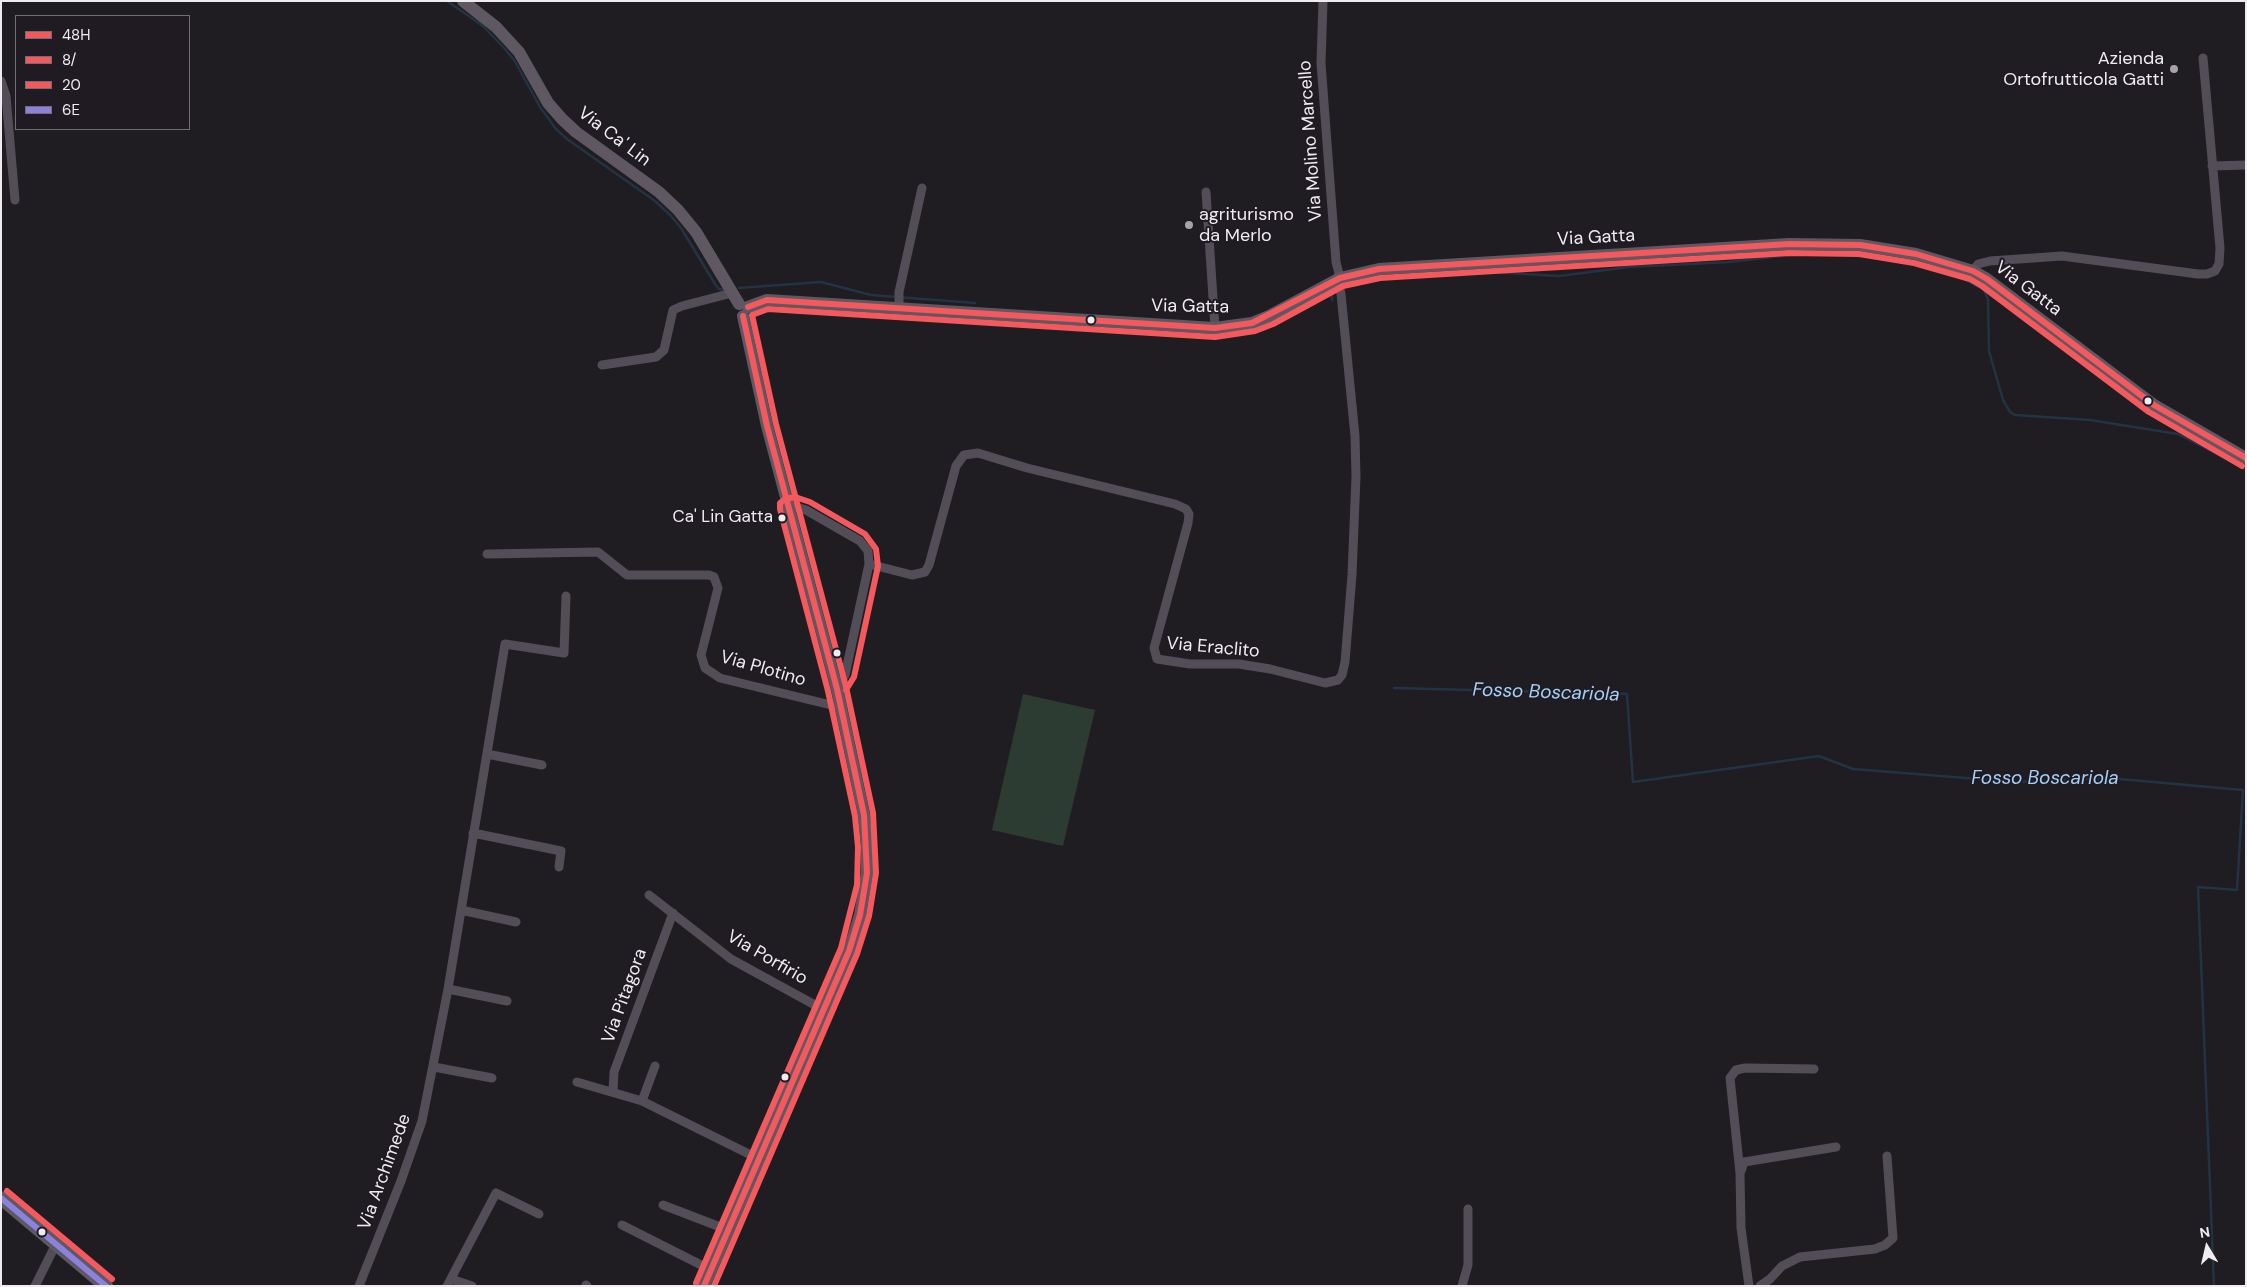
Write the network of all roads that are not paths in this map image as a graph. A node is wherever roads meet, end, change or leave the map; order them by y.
1 (463, 1) edge
2 (1323, 1) edge
3 (2203, 58) dead end
4 (1, 81) edge
5 (2246, 165) edge
6 (2212, 166) junction
7 (922, 188) dead end
8 (1206, 192) dead end
9 (15, 200) dead end
10 (1973, 271) junction
11 (1339, 278) junction
12 (899, 302) junction
13 (740, 305) junction
14 (1215, 328) junction
15 (602, 365) dead end
16 (2246, 458) edge
17 (788, 507) junction
18 (487, 554) dead end
19 (868, 564) junction
20 (566, 596) dead end
21 (837, 689) junction
22 (840, 702) junction
23 (487, 754) junction
24 (542, 766) dead end
25 (473, 833) junction
26 (559, 867) dead end
27 (649, 895) dead end
28 (461, 910) junction
29 (673, 913) junction
30 (516, 922) dead end
31 (448, 989) junction
32 (507, 1000) dead end
33 (824, 1010) junction
34 (655, 1066) dead end
35 (434, 1067) junction
36 (1814, 1069) dead end
37 (492, 1078) dead end
38 (577, 1082) dead end
39 (613, 1092) junction
40 (642, 1101) junction
41 (1836, 1148) dead end
42 (1887, 1156) dead end
43 (759, 1159) junction
44 (1740, 1173) junction
45 (1, 1198) edge
46 (664, 1205) dead end
47 (1468, 1209) dead end
48 (539, 1214) dead end
49 (622, 1225) dead end
50 (728, 1230) junction
51 (56, 1244) junction
52 (711, 1270) junction
53 (449, 1282) edge
54 (35, 1286) edge
55 (106, 1286) edge
56 (360, 1286) edge
57 (465, 1286) edge
58 (472, 1286) edge
59 (704, 1286) edge
60 (1462, 1286) edge
61 (1749, 1286) edge
62 (1760, 1286) edge

1 - 13 street, Via Ca' Lin
2 - 11 street, Via Molino Marcello
3 - 6 street
4 - 9 street
5 - 6 street
6 - 10 street
7 - 12 street
8 - 14 street
10 - 11 street, Via Gatta
10 - 16 street, Via Gatta
11 - 14 street, Via Gatta
11 - 19 street, Via Eraclito
12 - 13 street, Via Gatta
12 - 14 street, Via Gatta
13 - 15 street
13 - 17 street, Via Ca' Lin
17 - 19 street
17 - 21 street, Via Ca' Lin
18 - 22 street, Via Plotino
19 - 21 street
20 - 23 street, Via Archimede
21 - 22 street, Via Ca' Lin
22 - 33 street, Via Ca' Lin
23 - 24 street
23 - 25 street, Via Archimede
25 - 26 street
25 - 28 street, Via Archimede
27 - 29 street, Via Porfirio
28 - 30 street
28 - 31 street, Via Archimede
29 - 33 street, Via Porfirio
29 - 39 street, Via Pitagora
31 - 32 street
31 - 35 street, Via Archimede
33 - 43 street, Via Ca' Lin
34 - 40 street
35 - 37 street
35 - 56 street, Via Archimede
36 - 44 street
38 - 39 street
39 - 40 street
40 - 43 street
41 - 44 street
42 - 62 street
43 - 50 street, Via Ca' Lin
44 - 61 street
45 - 51 main road
46 - 50 street
47 - 60 street
48 - 53 street
49 - 52 street
50 - 52 street, Via Ca' Lin
51 - 54 street
51 - 55 main road
52 - 59 street, Via Ca' Lin
53 - 57 street
53 - 58 street

